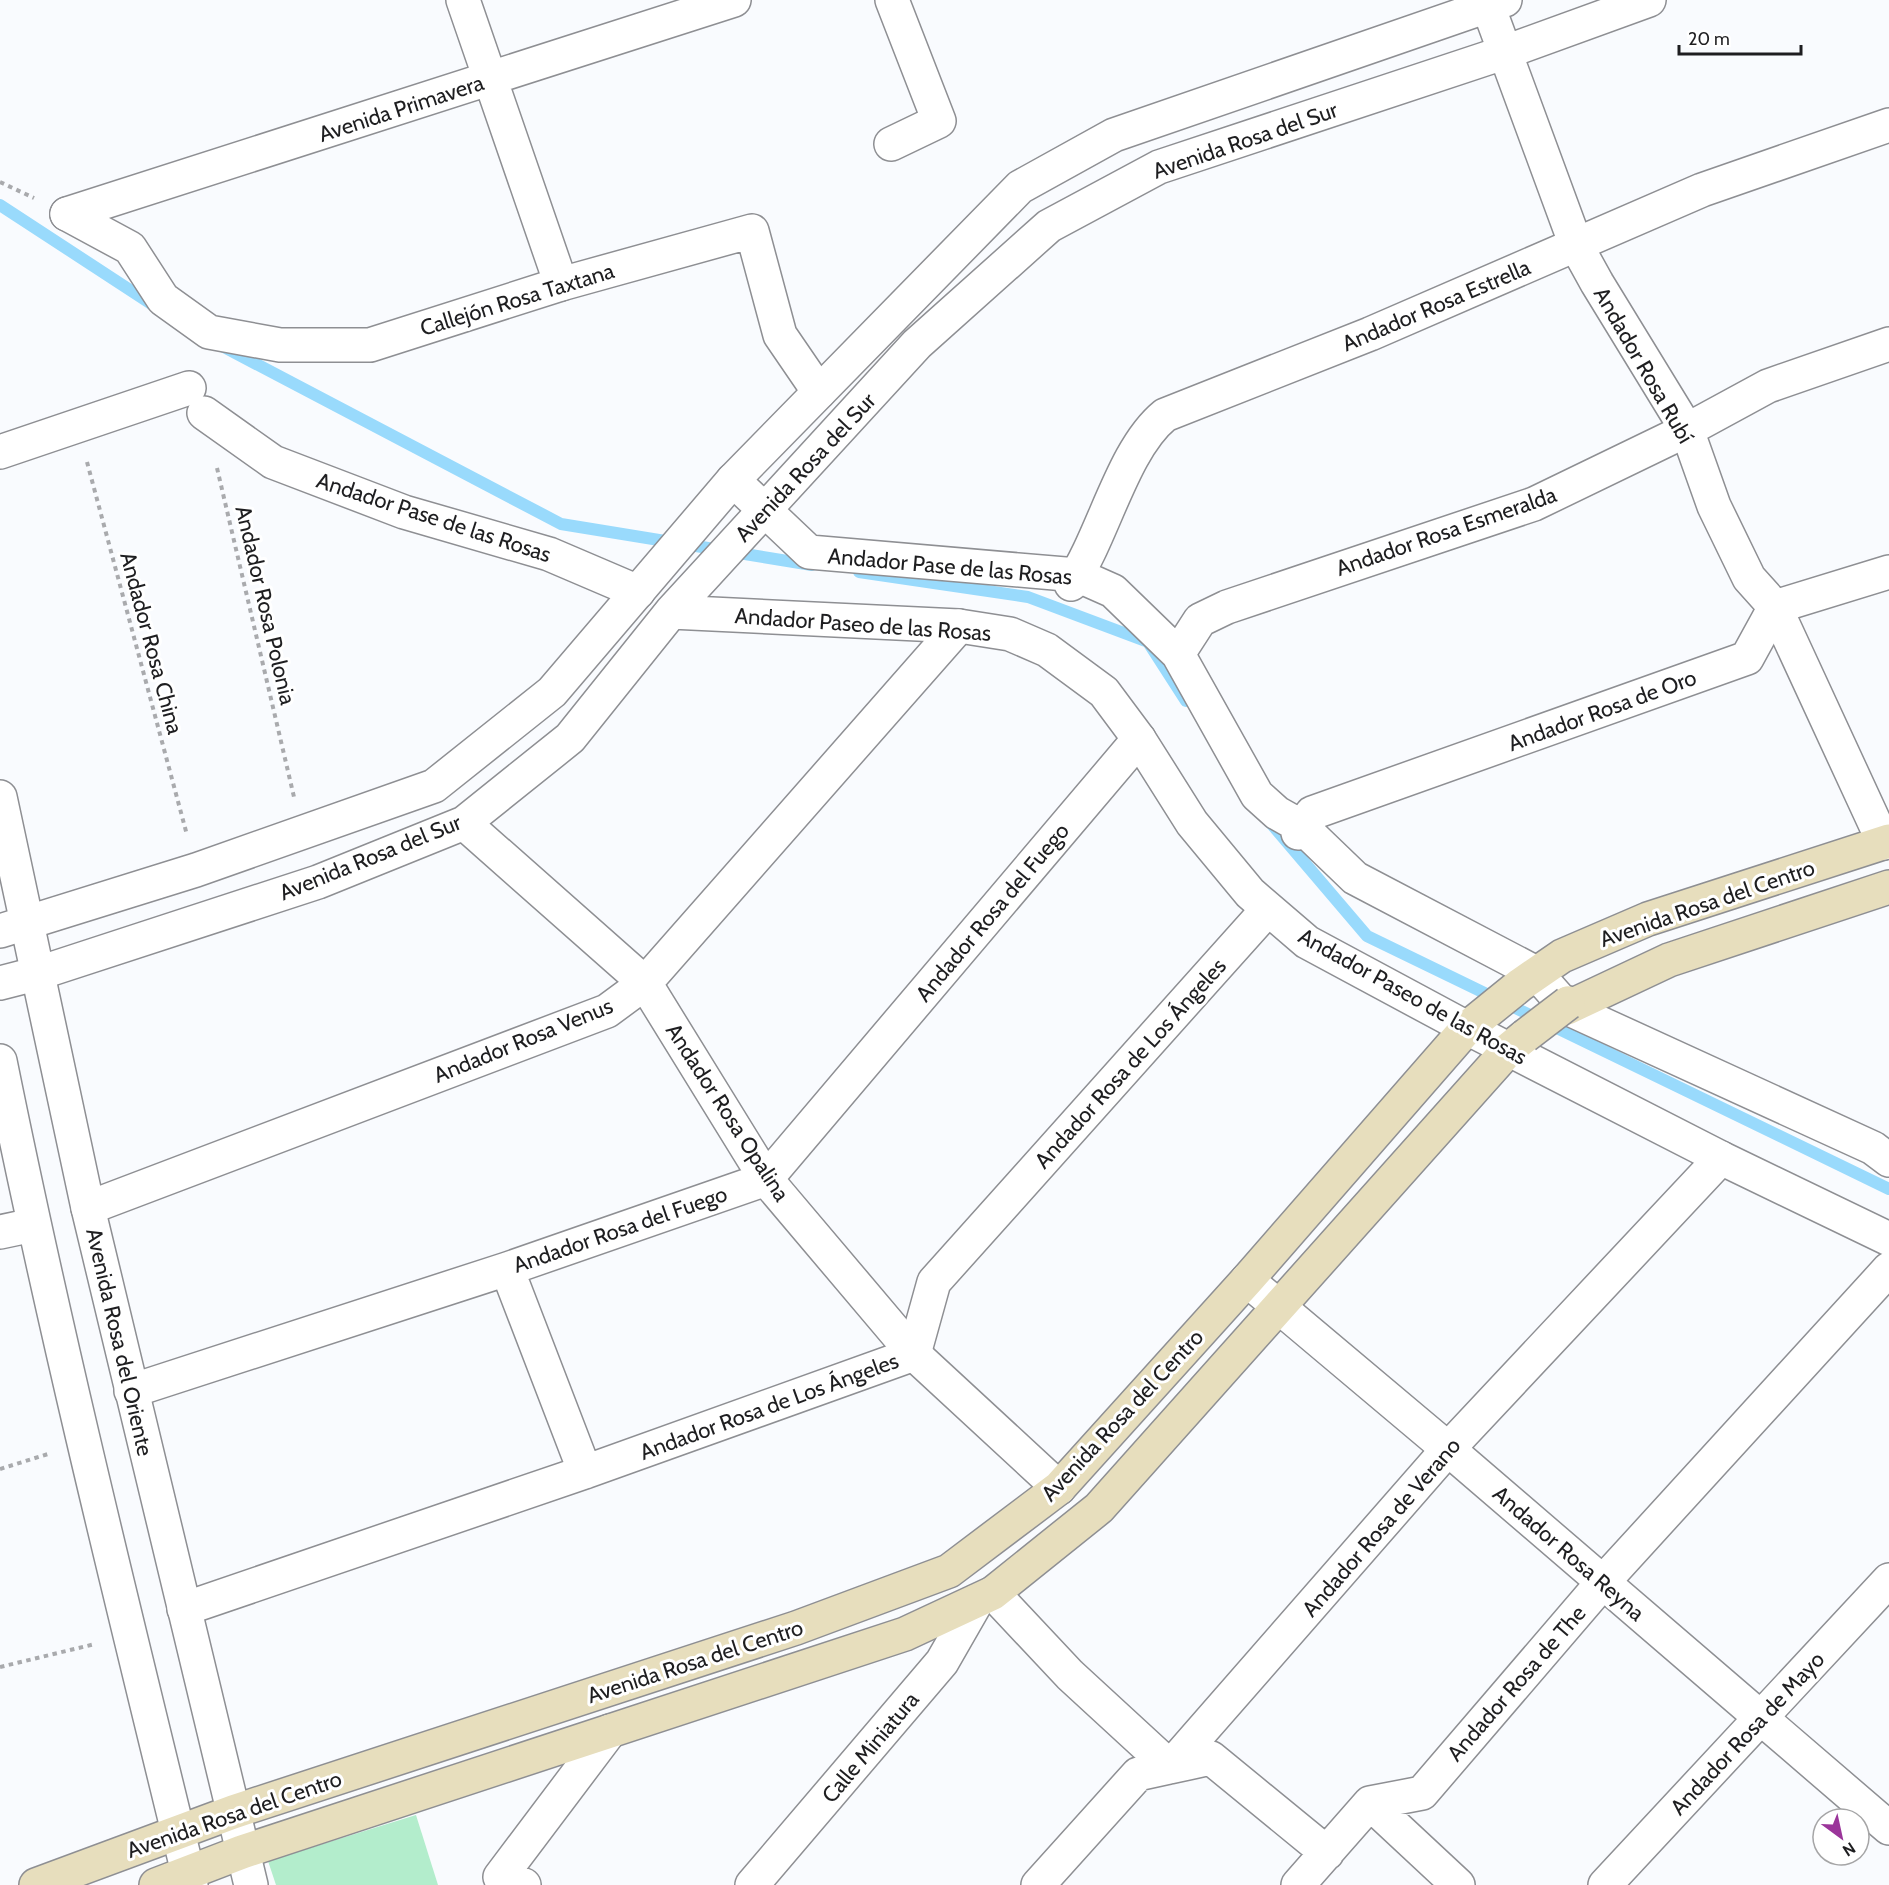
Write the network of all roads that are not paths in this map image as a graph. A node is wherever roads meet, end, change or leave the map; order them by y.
1 (463, 0) edge
2 (734, 0) edge
3 (892, 0) edge
4 (1649, 0) edge
5 (1496, 3) edge
6 (1503, 53) junction
7 (490, 80) junction
8 (1889, 125) edge
9 (891, 144) dead end
10 (67, 214) joint
11 (1576, 245) junction
12 (561, 284) junction
13 (1889, 344) edge
14 (819, 392) junction
15 (1687, 430) junction
16 (0, 452) edge
17 (724, 491) junction
18 (757, 517) junction
19 (1889, 572) edge
20 (1074, 580) junction
21 (638, 592) junction
22 (1774, 607) junction
23 (671, 612) junction
24 (959, 626) junction
25 (1179, 654) junction
26 (1139, 739) junction
27 (0, 797) edge
28 (464, 823) junction
29 (1300, 830) junction
30 (1886, 842) edge
31 (1889, 887) edge
32 (1267, 910) junction
33 (13, 926) edge
34 (39, 973) junction
35 (1528, 979) junction
36 (0, 983) edge
37 (645, 983) junction
38 (1568, 1005) junction
39 (1476, 1020) junction
40 (1517, 1043) junction
41 (0, 1061) edge
42 (1884, 1150) edge
43 (1721, 1158) junction
44 (765, 1179) junction
45 (88, 1208) junction
46 (33, 1225) junction
47 (0, 1232) edge
48 (1889, 1239) edge
49 (507, 1269) junction
50 (1889, 1269) edge
51 (1247, 1281) junction
52 (1279, 1308) junction
53 (914, 1354) junction
54 (131, 1390) junction
55 (1448, 1449) junction
56 (585, 1472) junction
57 (1059, 1488) junction
58 (1889, 1580) edge
59 (1603, 1581) junction
60 (985, 1597) junction
61 (184, 1609) junction
62 (1761, 1718) junction
63 (610, 1731) junction
64 (1170, 1767) junction
65 (1370, 1803) junction
66 (233, 1812) junction
67 (1889, 1828) edge
68 (178, 1833) junction
69 (242, 1852) junction
70 (1327, 1853) junction
71 (190, 1879) edge
72 (36, 1885) edge
73 (156, 1885) edge
74 (251, 1885) edge
75 (524, 1885) edge
76 (752, 1885) edge
77 (1038, 1885) edge
78 (1298, 1885) edge
79 (1458, 1885) edge
80 (1605, 1885) edge

1 - 7 street
2 - 7 street, Avenida Primavera
3 - 9 street
4 - 6 street, Avenida Rosa del Sur
5 - 6 street, Andador Rosa Rubí
5 - 14 street, Avenida Rosa del Sur
6 - 11 street, Andador Rosa Rubí
6 - 18 street, Avenida Rosa del Sur
7 - 10 street, Avenida Primavera
7 - 12 street
8 - 11 street, Andador Rosa Estrella
10 - 12 street, Callejón Rosa Taxtana
11 - 15 street, Andador Rosa Rubí
11 - 20 street, Andador Rosa Estrella
12 - 14 street, Callejón Rosa Taxtana
13 - 15 street, Andador Rosa Esmeralda
14 - 17 street, Avenida Rosa del Sur
15 - 22 street, Andador Rosa Rubí
15 - 25 street, Andador Rosa Esmeralda
16 - 21 street, Andador Pase de las Rosas
17 - 18 street, Andador Pase de las Rosas
17 - 21 street, Avenida Rosa del Sur
18 - 20 street, Andador Pase de las Rosas
18 - 23 street, Avenida Rosa del Sur
19 - 22 street
20 - 25 street, Andador Pase de las Rosas
21 - 33 street, Avenida Rosa del Sur
22 - 29 street, Andador Rosa de Oro
22 - 30 street, Andador Rosa Rubí
23 - 24 street, Andador Paseo de las Rosas
23 - 28 street, Avenida Rosa del Sur
24 - 26 street, Andador Paseo de las Rosas
24 - 37 street, Andador Rosa Venus
25 - 29 street, Andador Pase de las Rosas
26 - 32 street, Andador Paseo de las Rosas
26 - 44 street, Andador Rosa del Fuego
27 - 33 street, Avenida Rosa del Oriente
28 - 34 street, Avenida Rosa del Sur
28 - 37 street, Andador Rosa Opalina
29 - 35 street, Andador Pase de las Rosas
30 - 35 main road, Avenida Rosa del Centro
31 - 38 main road, Avenida Rosa del Centro
32 - 39 street, Andador Paseo de las Rosas
32 - 53 street, Andador Rosa de Los Ángeles
33 - 34 street, Avenida Rosa del Oriente
34 - 36 street, Avenida Rosa del Sur
34 - 45 street, Avenida Rosa del Oriente
35 - 38 street
35 - 39 main road, Avenida Rosa del Centro
37 - 44 street, Andador Rosa Opalina
37 - 45 street, Andador Rosa Venus
38 - 40 main road, Avenida Rosa del Centro, bridge
38 - 42 street
39 - 40 street, Andador Paseo de las Rosas
39 - 51 main road, Avenida Rosa del Centro
40 - 43 street, Andador Paseo de las Rosas
40 - 52 main road, Avenida Rosa del Centro
41 - 46 street
43 - 48 street, Andador Paseo de las Rosas
43 - 55 street, Andador Rosa de Verano
44 - 49 street, Andador Rosa del Fuego
44 - 53 street, Andador Rosa Opalina
45 - 54 street, Avenida Rosa del Oriente
46 - 47 street
46 - 68 street
49 - 54 street, Andador Rosa del Fuego
49 - 56 street
50 - 59 street, Andador Rosa de The
51 - 52 street, Andador Rosa Reyna
51 - 57 main road, Avenida Rosa del Centro
52 - 55 street, Andador Rosa Reyna
52 - 60 main road, Avenida Rosa del Centro
53 - 56 street, Andador Rosa de Los Ángeles
53 - 57 street, Andador Rosa Opalina
54 - 61 street, Avenida Rosa del Oriente
55 - 59 street, Andador Rosa Reyna
55 - 64 street, Andador Rosa de Verano
56 - 61 street, Andador Rosa de Los Ángeles
57 - 66 main road, Avenida Rosa del Centro
58 - 62 street, Andador Rosa de Mayo
59 - 62 street, Andador Rosa Reyna
59 - 65 street, Andador Rosa de The
60 - 63 main road, Avenida Rosa del Centro
60 - 64 street
60 - 76 street, Calle Miniatura
61 - 66 street, Avenida Rosa del Oriente
62 - 67 street, Andador Rosa Reyna
62 - 80 street, Andador Rosa de Mayo
63 - 69 main road, Avenida Rosa del Centro
63 - 75 street
64 - 70 street
64 - 77 street
65 - 70 street
65 - 79 street
66 - 68 main road, Avenida Rosa del Centro
66 - 69 street, Avenida Rosa del Oriente
68 - 71 street
68 - 72 main road, Avenida Rosa del Centro
69 - 71 main road, Avenida Rosa del Centro
69 - 74 street, Avenida Rosa del Oriente
70 - 78 street
71 - 73 main road, Avenida Rosa del Centro

